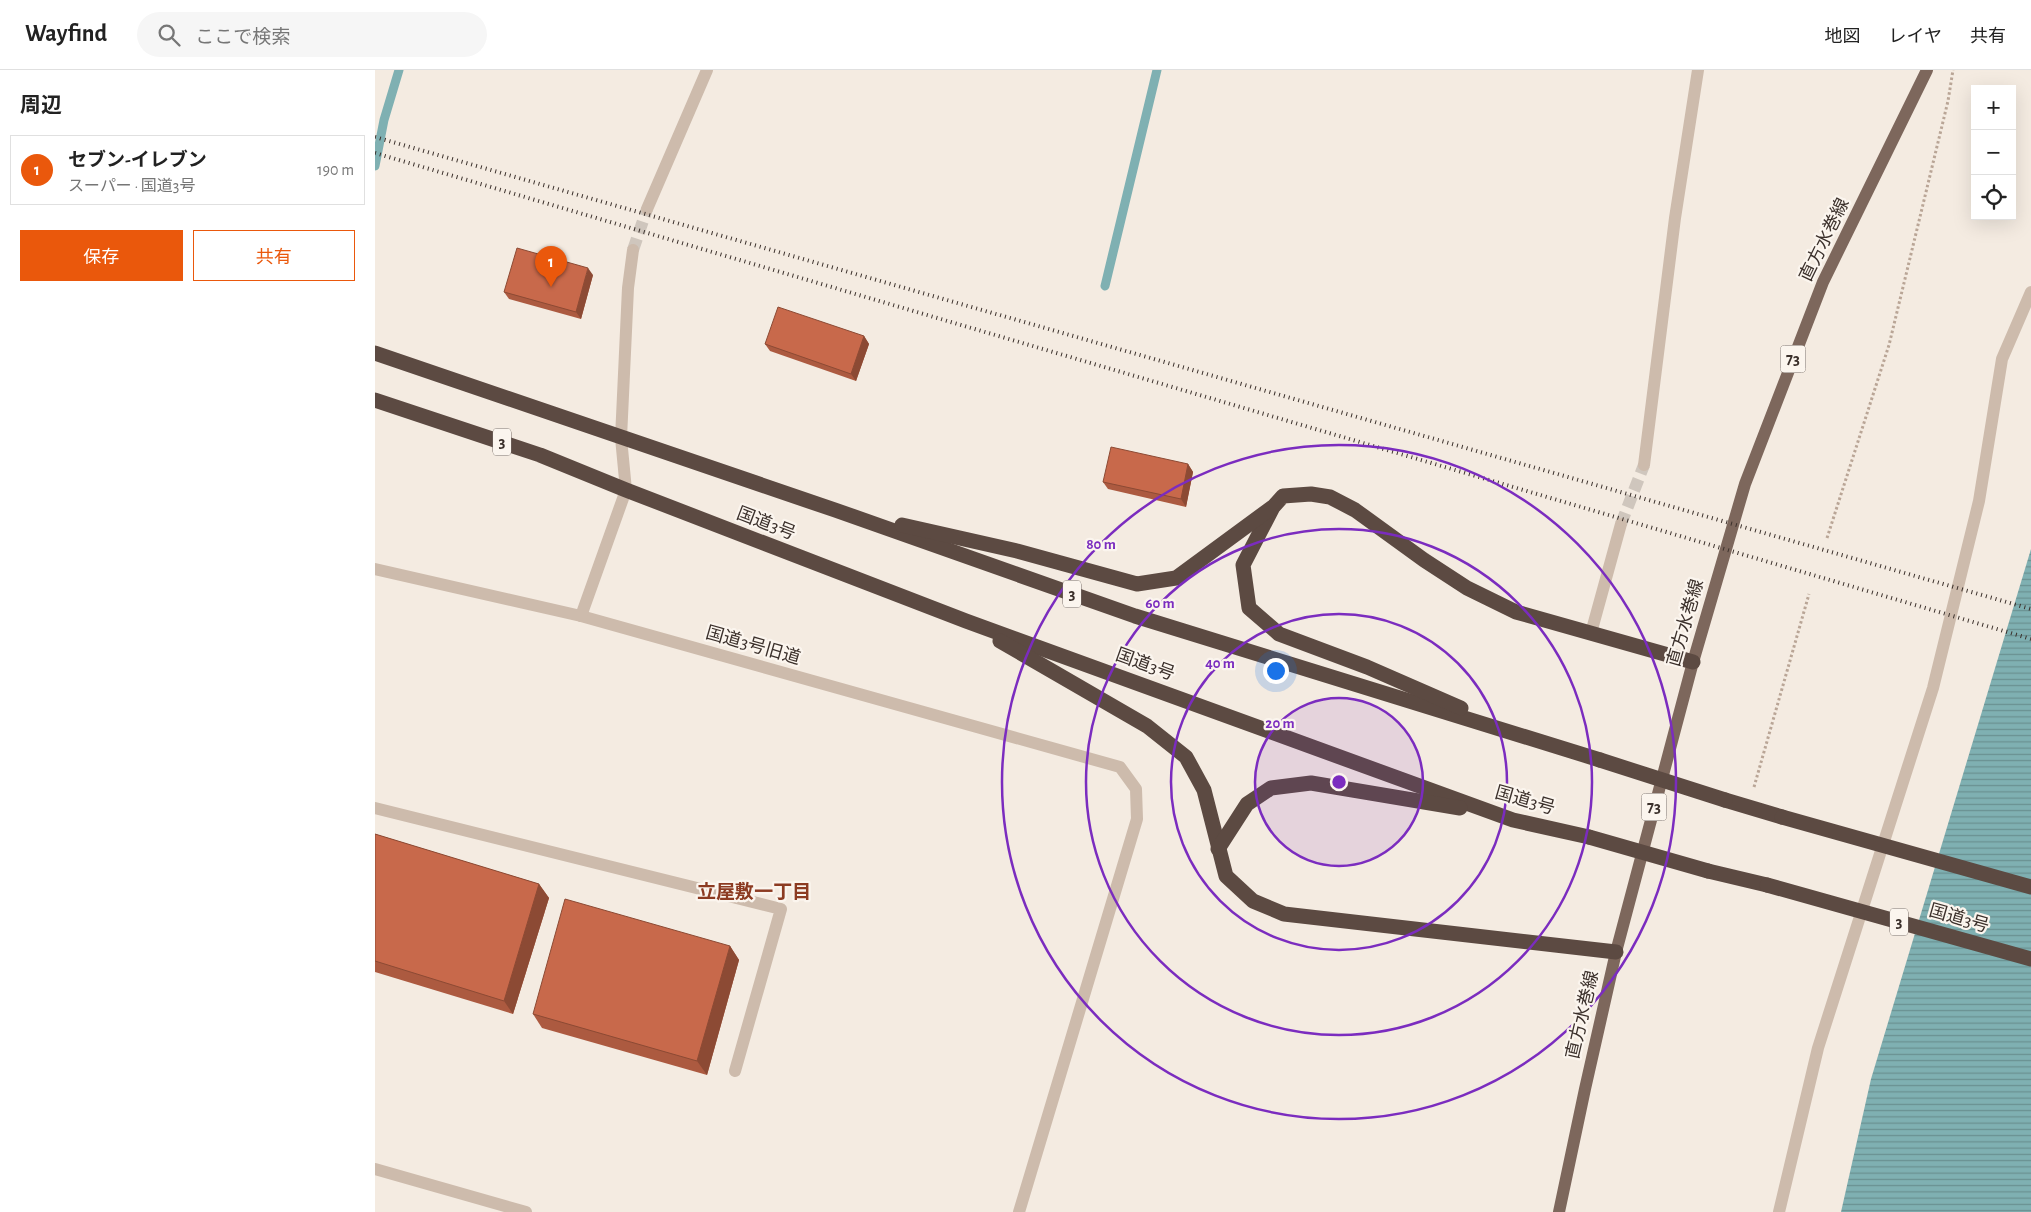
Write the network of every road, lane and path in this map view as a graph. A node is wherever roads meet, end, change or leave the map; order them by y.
1 (707, 70) edge
2 (1698, 70) edge
3 (1927, 70) edge
4 (1953, 70) edge
5 (647, 209) tunnel mouth
6 (633, 250) tunnel mouth
7 (2031, 292) edge
8 (375, 353) edge
9 (375, 400) edge
10 (621, 438) junction
11 (1644, 465) tunnel mouth
12 (626, 490) junction
13 (1274, 506) junction
14 (835, 510) junction
15 (1621, 524) tunnel mouth
16 (1827, 538) dead end
17 (375, 569) edge
18 (1809, 594) dead end
19 (581, 616) junction
20 (966, 621) junction
21 (1591, 633) junction
22 (1693, 662) junction
23 (1527, 737) junction
24 (1748, 807) junction
25 (375, 808) edge
26 (1513, 820) junction
27 (1218, 848) junction
28 (2031, 887) edge
29 (1616, 952) junction
30 (2031, 959) edge
31 (735, 1071) dead end
32 (375, 1169) edge
33 (482, 1206) edge
34 (526, 1212) edge
35 (1019, 1212) edge
36 (1559, 1212) edge
37 (1779, 1212) edge

1 - 5 street
2 - 11 street
3 - 22 main road, 直方水巻線 / 73
4 - 16 path
6 - 10 street
7 - 37 street
8 - 10 highway, 国道3号 / 3
9 - 12 highway, 国道3号 / 3
10 - 12 street
10 - 14 highway, 国道3号 / 3
12 - 19 street
12 - 20 highway, 国道3号 / 3
13 - 14 highway
13 - 21 highway
13 - 23 highway
14 - 23 highway, 国道3号 / 3
15 - 21 street
17 - 19 street, 国道3号旧道
18 - 24 path
19 - 35 street, 国道3号旧道
20 - 26 highway, 国道3号 / 3
20 - 27 highway
21 - 22 highway
22 - 29 main road, 直方水巻線 / 73
23 - 24 highway, 国道3号 / 3, bridge
24 - 28 highway, 国道3号 / 3, bridge
25 - 31 street
26 - 27 highway
26 - 30 highway, 国道3号 / 3, bridge
27 - 29 highway
29 - 36 main road, 直方水巻線 / 73
32 - 33 street
33 - 34 street

